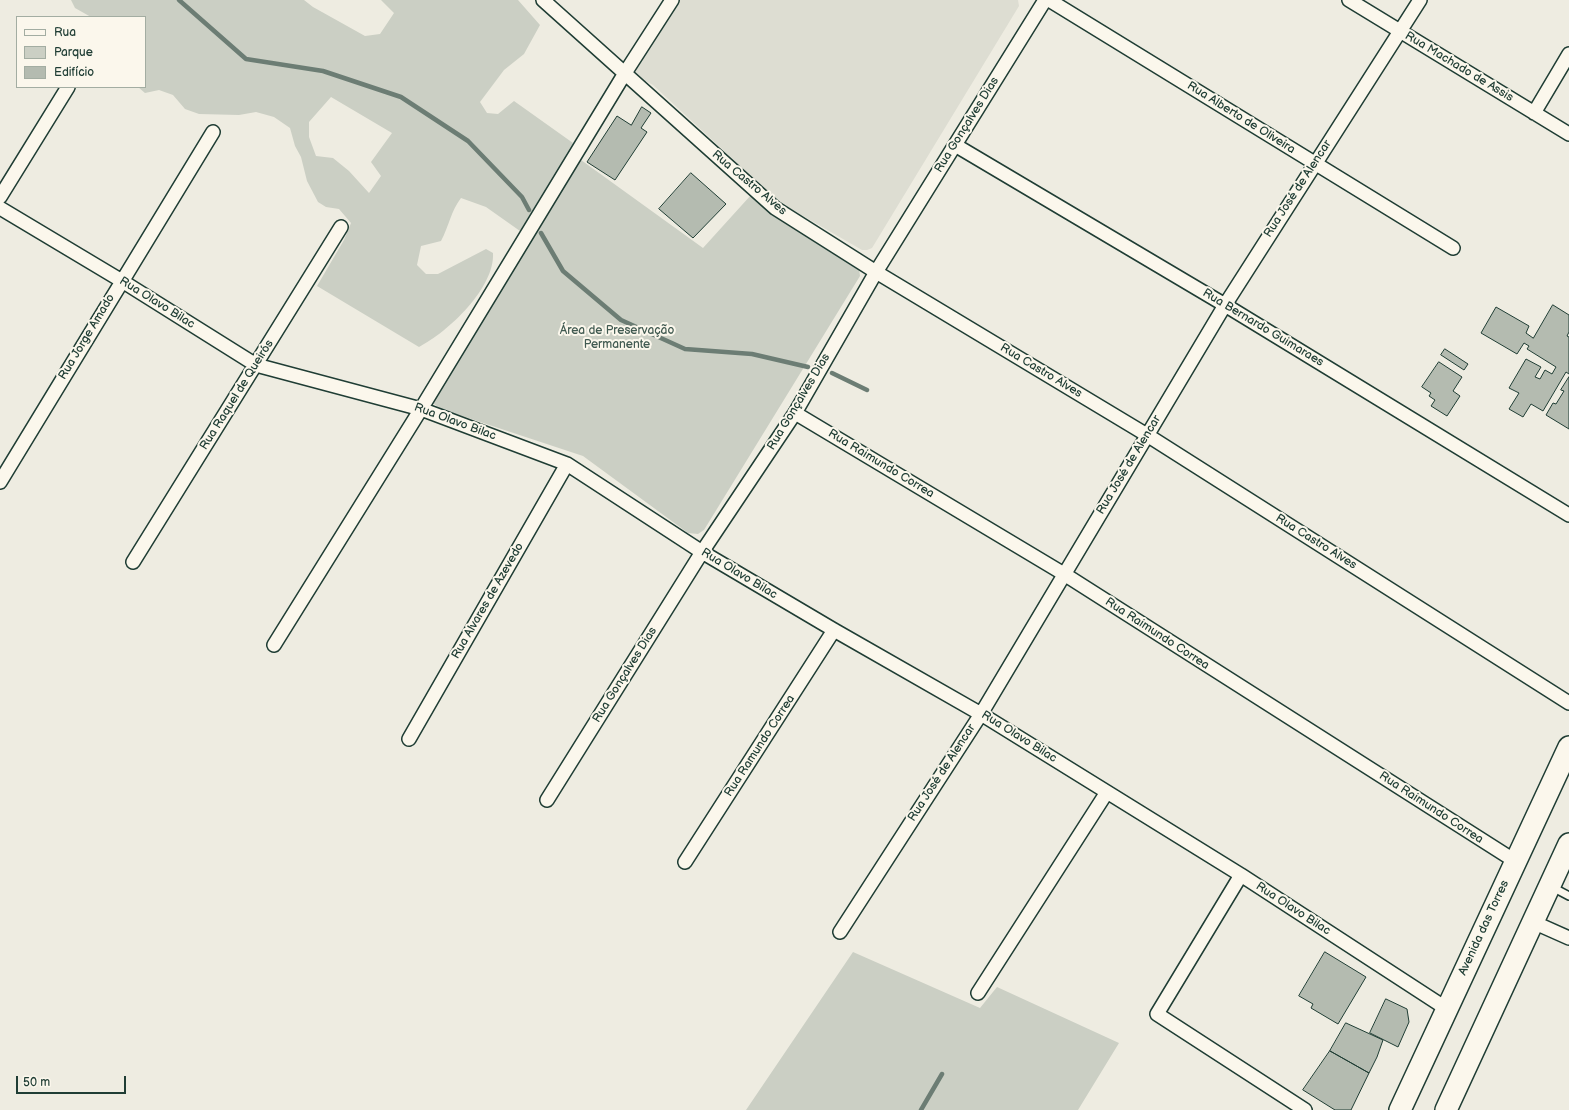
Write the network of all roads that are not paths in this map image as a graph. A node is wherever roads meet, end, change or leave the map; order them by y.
1 (543, 0) edge
2 (672, 0) edge
3 (1045, 0) edge
4 (1049, 0) edge
5 (1349, 0) edge
6 (1420, 0) edge
7 (1401, 31) junction
8 (1569, 54) edge
9 (625, 73) junction
10 (67, 88) edge
11 (1534, 113) junction
12 (213, 132) dead end
13 (1569, 134) edge
14 (955, 145) junction
15 (1315, 163) junction
16 (0, 197) edge
17 (0, 208) edge
18 (341, 227) dead end
19 (1453, 248) dead end
20 (876, 272) junction
21 (122, 281) junction
22 (1225, 305) junction
23 (256, 365) junction
24 (421, 409) junction
25 (795, 413) junction
26 (1147, 435) junction
27 (567, 464) junction
28 (0, 482) edge
29 (1569, 515) edge
30 (702, 552) junction
31 (133, 562) dead end
32 (1064, 574) junction
33 (834, 630) junction
34 (274, 645) dead end
35 (1569, 703) edge
36 (981, 714) junction
37 (409, 738) dead end
38 (1569, 747) edge
39 (1107, 792) junction
40 (547, 800) dead end
41 (1566, 857) edge
42 (1515, 861) junction
43 (685, 862) dead end
44 (1241, 875) junction
45 (1550, 886) junction
46 (1569, 896) edge
47 (1533, 922) junction
48 (840, 932) dead end
49 (1569, 938) edge
50 (978, 993) dead end
51 (1447, 1009) junction
52 (1305, 1110) edge
53 (1400, 1110) edge
54 (1446, 1110) edge

1 - 9 street, Rua Castro Alves
2 - 9 street
3 - 14 street, Rua Gonçalves Dias
4 - 15 street, Rua Alberto de Oliveira
5 - 7 street, Rua Machado de Assis
6 - 7 street, Rua José de Alencar
7 - 11 street, Rua Machado de Assis
7 - 15 street, Rua José de Alencar
8 - 11 street
9 - 20 street, Rua Castro Alves
9 - 24 street
10 - 16 street
11 - 13 street, Rua Machado de Assis
12 - 21 street, Rua Jorge Amado
14 - 20 street, Rua Gonçalves Dias
14 - 22 street, Rua Bernardo Guimaraes
15 - 19 street, Rua Alberto de Oliveira
15 - 22 street, Rua José de Alencar
17 - 21 street, Rua Olavo Bilac
18 - 23 street, Rua Raquel de Queirós
20 - 25 street, Rua Gonçalves Dias
20 - 26 street, Rua Castro Alves
21 - 23 street, Rua Olavo Bilac
21 - 28 street, Rua Jorge Amado
22 - 26 street, Rua José de Alencar
22 - 29 street, Rua Bernardo Guimaraes
23 - 24 street, Rua Olavo Bilac
23 - 31 street, Rua Raquel de Queirós
24 - 27 street, Rua Olavo Bilac
24 - 34 street
25 - 30 street, Rua Gonçalves Dias
25 - 32 street, Rua Raimundo Correa
26 - 32 street, Rua José de Alencar
26 - 35 street, Rua Castro Alves
27 - 30 street, Rua Olavo Bilac
27 - 37 street, Rua Alvares de Azevedo
30 - 33 street, Rua Olavo Bilac
30 - 40 street, Rua Gonçalves Dias
32 - 36 street, Rua José de Alencar
32 - 42 street, Rua Raimundo Correa
33 - 36 street, Rua Olavo Bilac
33 - 43 street, Rua Ramundo Correa
36 - 39 street, Rua Olavo Bilac
36 - 48 street, Rua José de Alencar
38 - 42 main road, Avenida das Torres
39 - 44 street, Rua Olavo Bilac
39 - 50 street
41 - 45 main road
42 - 51 main road, Avenida das Torres
44 - 51 street, Rua Olavo Bilac
44 - 52 street
45 - 46 lane
45 - 47 main road
47 - 49 street
47 - 54 main road
51 - 53 main road, Avenida das Torres

